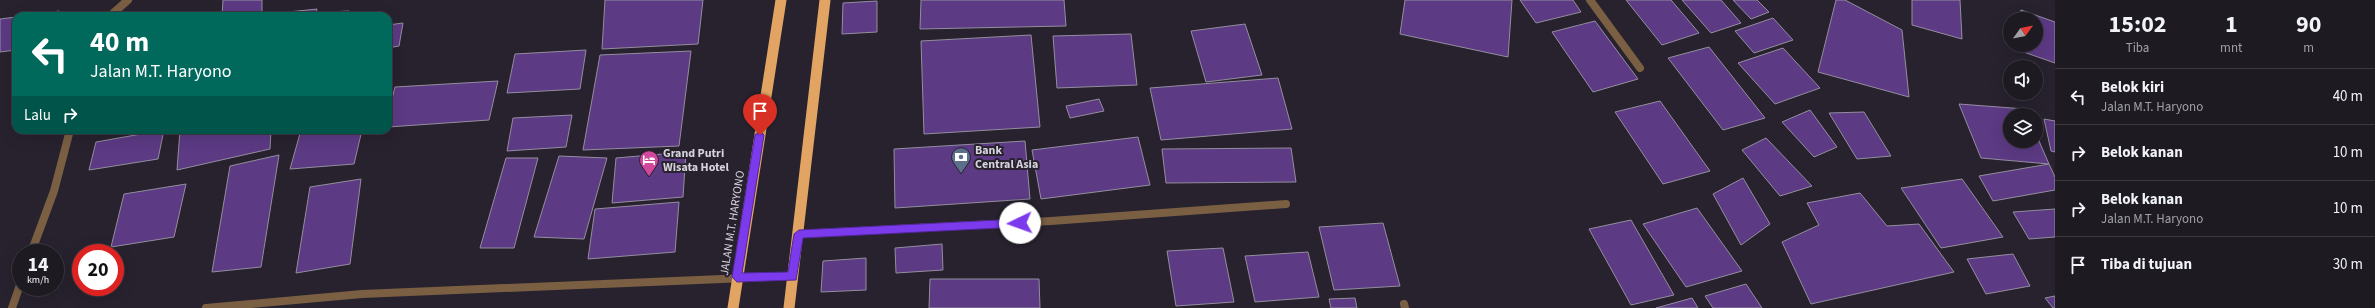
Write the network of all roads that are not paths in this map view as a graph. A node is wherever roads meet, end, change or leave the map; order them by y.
1 (128, 0) edge
2 (781, 0) edge
3 (825, 0) edge
4 (1590, 0) edge
5 (114, 12) edge
6 (1640, 68) dead end
7 (69, 134) edge
8 (1286, 204) dead end
9 (799, 234) junction
10 (34, 244) edge
11 (792, 276) junction
12 (737, 277) junction
13 (16, 296) edge
14 (12, 308) edge
15 (206, 308) edge
16 (733, 308) edge
17 (789, 308) edge

1 - 5 street
2 - 12 highway, JALAN M.T. HARYONO
3 - 9 highway
4 - 6 street
7 - 10 street
8 - 9 street
9 - 11 highway
11 - 12 street
11 - 17 highway
12 - 15 street
12 - 16 highway, JALAN M.T. HARYONO
13 - 14 street

